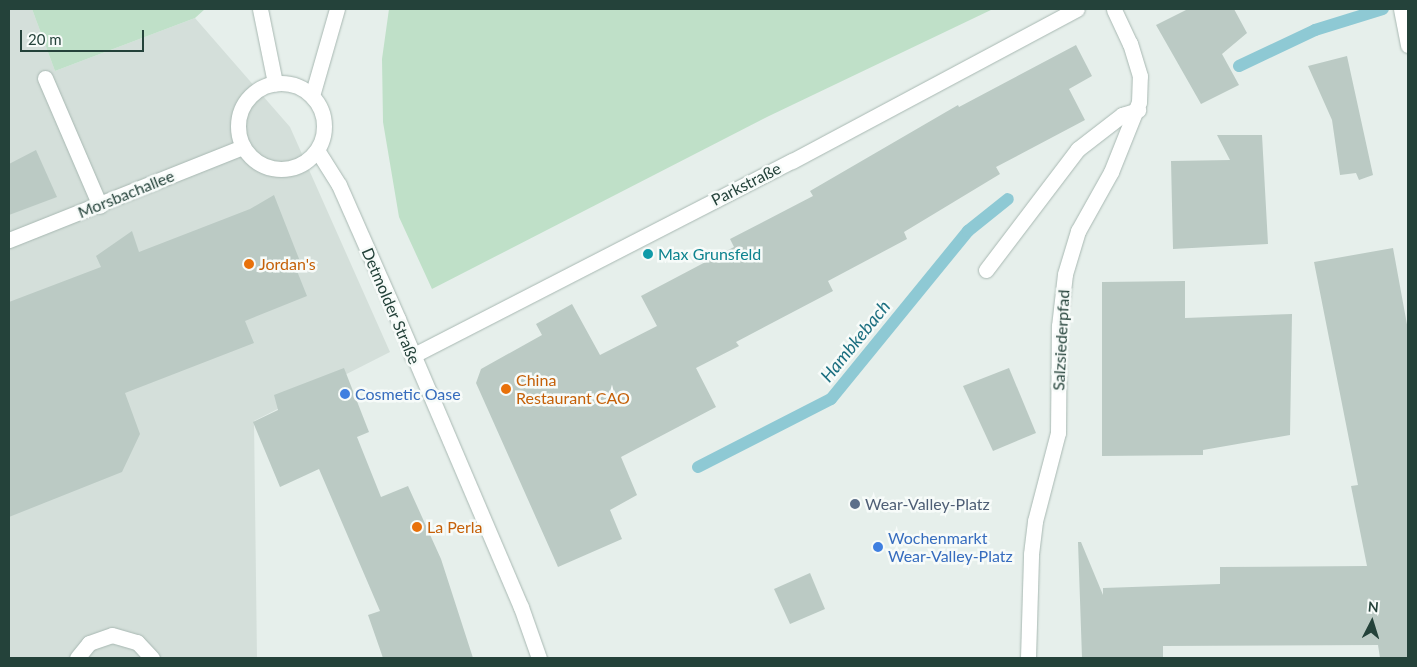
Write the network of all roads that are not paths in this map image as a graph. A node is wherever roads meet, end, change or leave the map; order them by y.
1 (260, 9) edge
2 (337, 9) edge
3 (1078, 9) edge
4 (1114, 9) edge
5 (1401, 9) edge
6 (1407, 38) edge
7 (45, 78) dead end
8 (275, 83) junction
9 (312, 96) junction
10 (1138, 110) junction
11 (243, 147) junction
12 (318, 150) junction
13 (100, 206) junction
14 (9, 240) edge
15 (986, 270) dead end
16 (412, 356) junction
17 (77, 658) edge
18 (152, 658) edge
19 (539, 658) edge
20 (1028, 658) edge

1 - 8 street
2 - 9 street
3 - 16 street, Parkstraße
4 - 10 street, Salzsiederpfad
5 - 6 street
7 - 13 street
8 - 9 street
8 - 11 street
9 - 12 street
10 - 15 street
10 - 20 street, Salzsiederpfad
11 - 12 street
11 - 13 street, Morsbachallee
12 - 16 street, Detmolder Straße
13 - 14 street, Morsbachallee
16 - 19 street, Detmolder Straße
17 - 18 street

